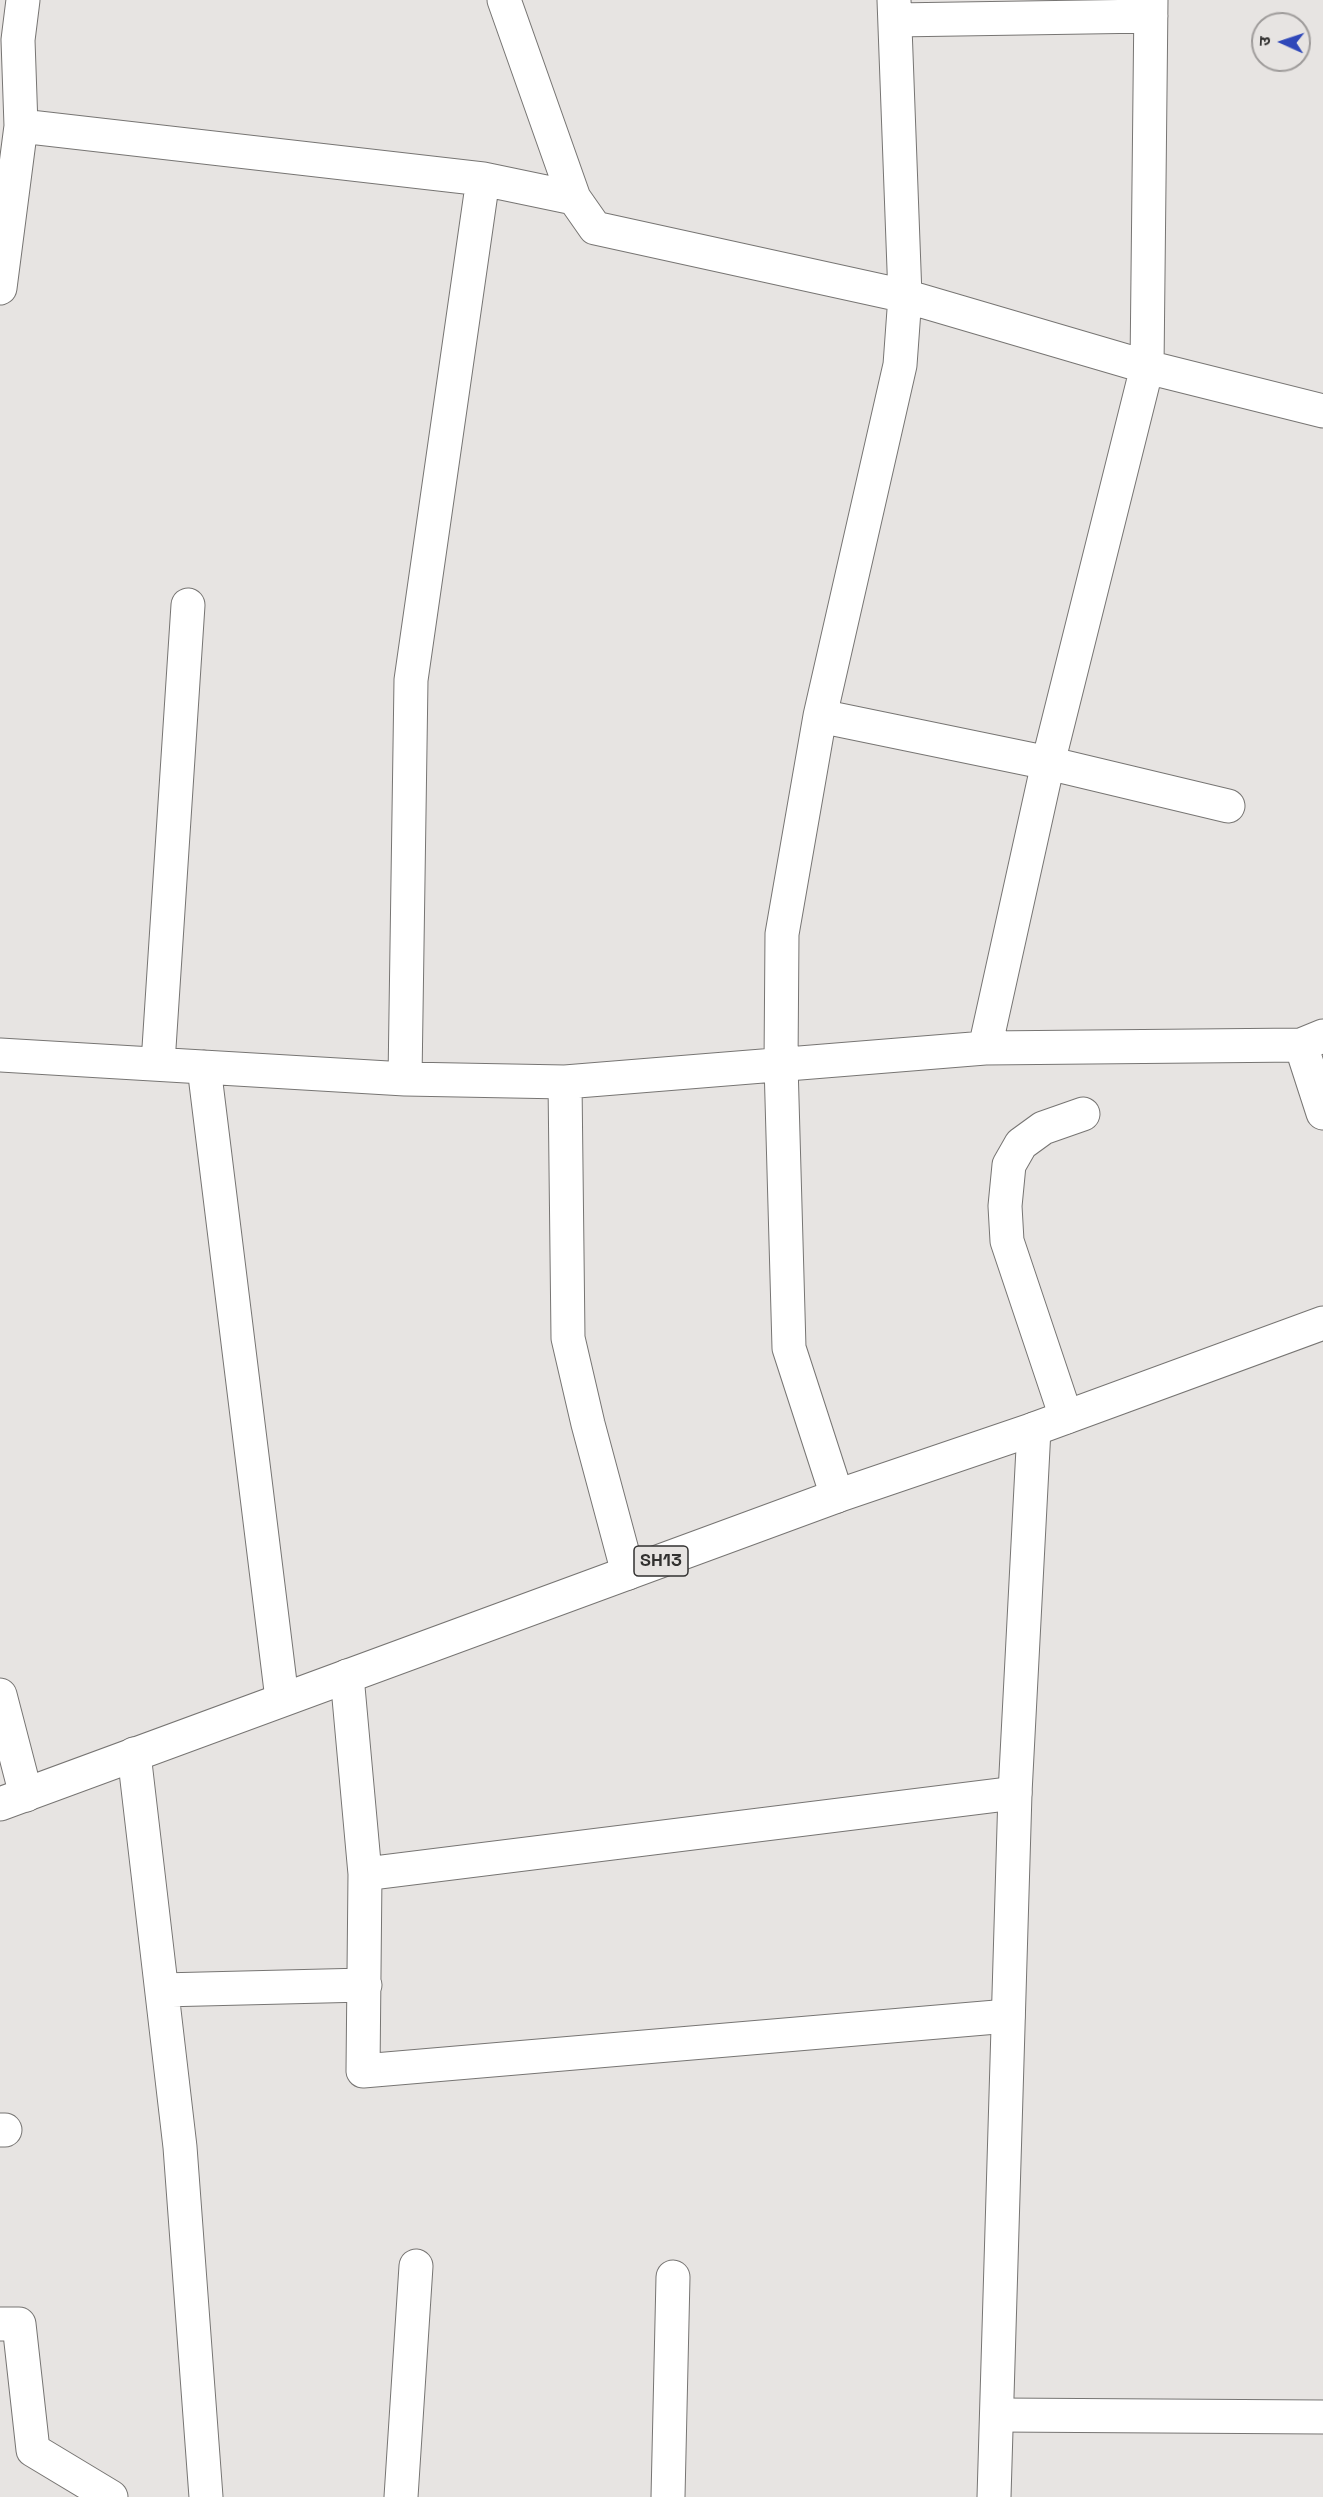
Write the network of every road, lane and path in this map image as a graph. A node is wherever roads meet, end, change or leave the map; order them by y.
1 (23, 0) edge
2 (504, 0) edge
3 (1151, 8) edge
4 (894, 10) edge
5 (9, 38) edge
6 (21, 126) junction
7 (483, 178) junction
8 (574, 198) junction
9 (0, 288) edge
10 (905, 296) junction
11 (1147, 367) junction
12 (1323, 411) edge
13 (188, 605) dead end
14 (820, 717) junction
15 (1048, 763) junction
16 (1228, 806) dead end
17 (1312, 1040) edge
18 (985, 1048) junction
19 (0, 1055) edge
20 (158, 1063) junction
21 (781, 1064) junction
22 (204, 1067) junction
23 (405, 1079) junction
24 (565, 1082) junction
25 (1323, 1113) edge
26 (1083, 1114) dead end
27 (1323, 1323) edge
28 (1066, 1417) junction
29 (1034, 1429) junction
30 (837, 1496) junction
31 (628, 1573) junction
32 (347, 1676) junction
33 (0, 1695) edge
34 (282, 1699) junction
35 (134, 1754) junction
36 (1015, 1793) junction
37 (13, 1800) edge
38 (365, 1874) junction
39 (365, 1985) junction
40 (162, 1990) junction
41 (1008, 2016) junction
42 (416, 2266) dead end
43 (673, 2277) dead end
44 (0, 2324) edge
45 (998, 2415) junction
46 (1323, 2417) edge
47 (111, 2497) edge
48 (206, 2497) edge
49 (401, 2497) edge
50 (668, 2497) edge
51 (994, 2497) edge

1 - 5 street
2 - 8 street
3 - 4 street
3 - 11 street
4 - 10 street
5 - 6 street
6 - 7 street
6 - 9 street
7 - 8 street
7 - 23 street
8 - 10 street
10 - 11 street
10 - 14 street
11 - 12 street
11 - 15 street
13 - 20 street
14 - 15 street
14 - 21 street
15 - 16 street
15 - 18 street
17 - 18 street
17 - 25 street
18 - 21 street
19 - 20 street
20 - 22 street
21 - 24 street
21 - 30 street
22 - 23 street
22 - 34 street
23 - 24 street
24 - 31 street
26 - 28 street
27 - 28 street, SH13
28 - 29 street, SH13
29 - 30 street, SH13
29 - 36 street
30 - 31 street, SH13
31 - 32 street, SH13
32 - 34 street, SH13
32 - 38 street
33 - 37 street
34 - 35 street, SH13
35 - 37 street, SH13
35 - 40 street
36 - 38 street
36 - 41 street
38 - 39 street
39 - 40 street
39 - 41 street
40 - 48 street
41 - 45 street
42 - 49 street
43 - 50 street
44 - 47 street
45 - 46 street
45 - 51 street

